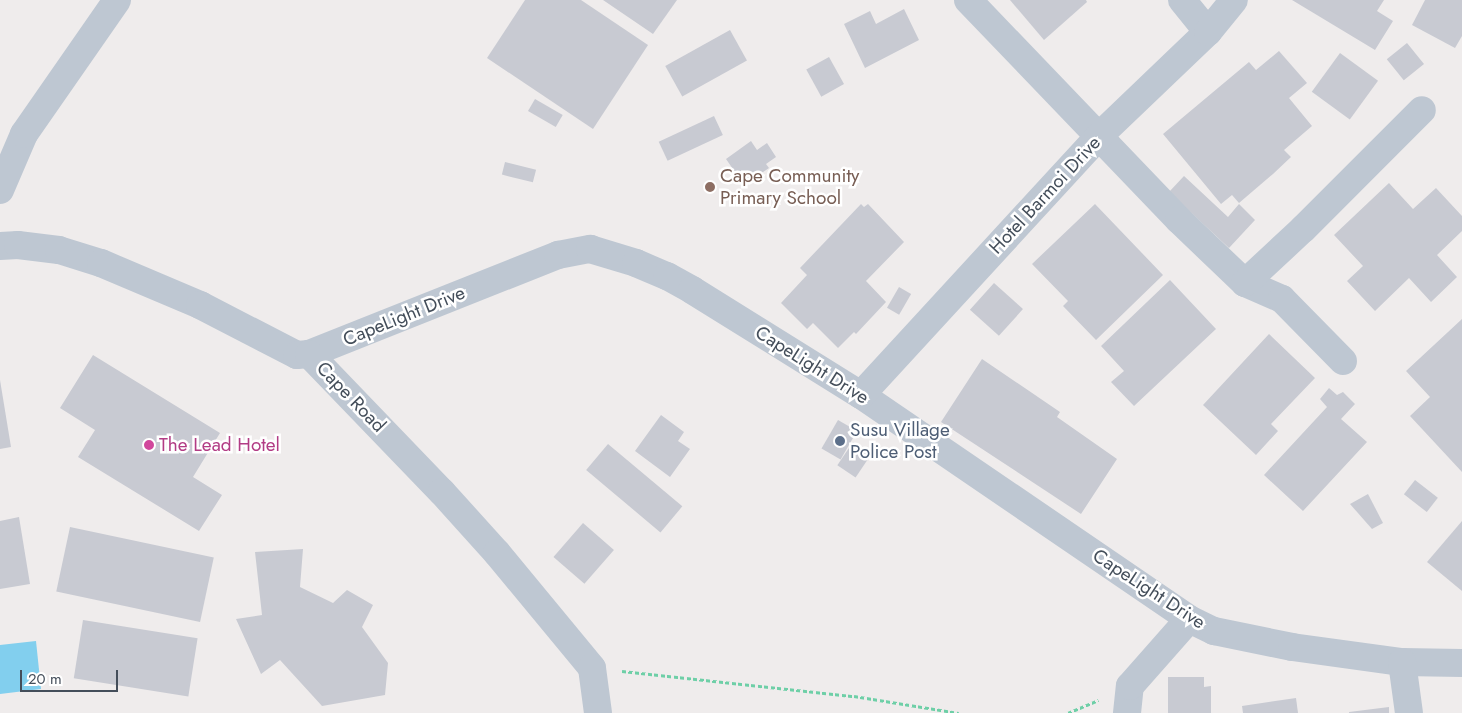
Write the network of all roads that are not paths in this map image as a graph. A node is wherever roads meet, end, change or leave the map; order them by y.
1 (116, 0) edge
2 (968, 0) edge
3 (1182, 0) edge
4 (1234, 0) edge
5 (1208, 32) junction
6 (1422, 110) dead end
7 (1098, 137) junction
8 (0, 190) edge
9 (0, 246) edge
10 (1246, 282) junction
11 (308, 354) junction
12 (1342, 361) dead end
13 (861, 395) junction
14 (1189, 619) junction
15 (1402, 662) junction
16 (1462, 663) edge
17 (598, 713) edge
18 (1127, 713) edge
19 (1409, 713) edge

1 - 8 street
2 - 7 street
3 - 5 street
4 - 5 street, Hotel Barmoi Drive
5 - 7 street, Hotel Barmoi Drive
6 - 10 street
7 - 10 street
7 - 13 street, Hotel Barmoi Drive
9 - 11 street, Cape Road
10 - 12 street
11 - 13 street, CapeLight Drive
11 - 17 street, Cape Road
13 - 14 street, CapeLight Drive
14 - 15 street, CapeLight Drive
14 - 18 street
15 - 16 street, CapeLight Drive
15 - 19 street

